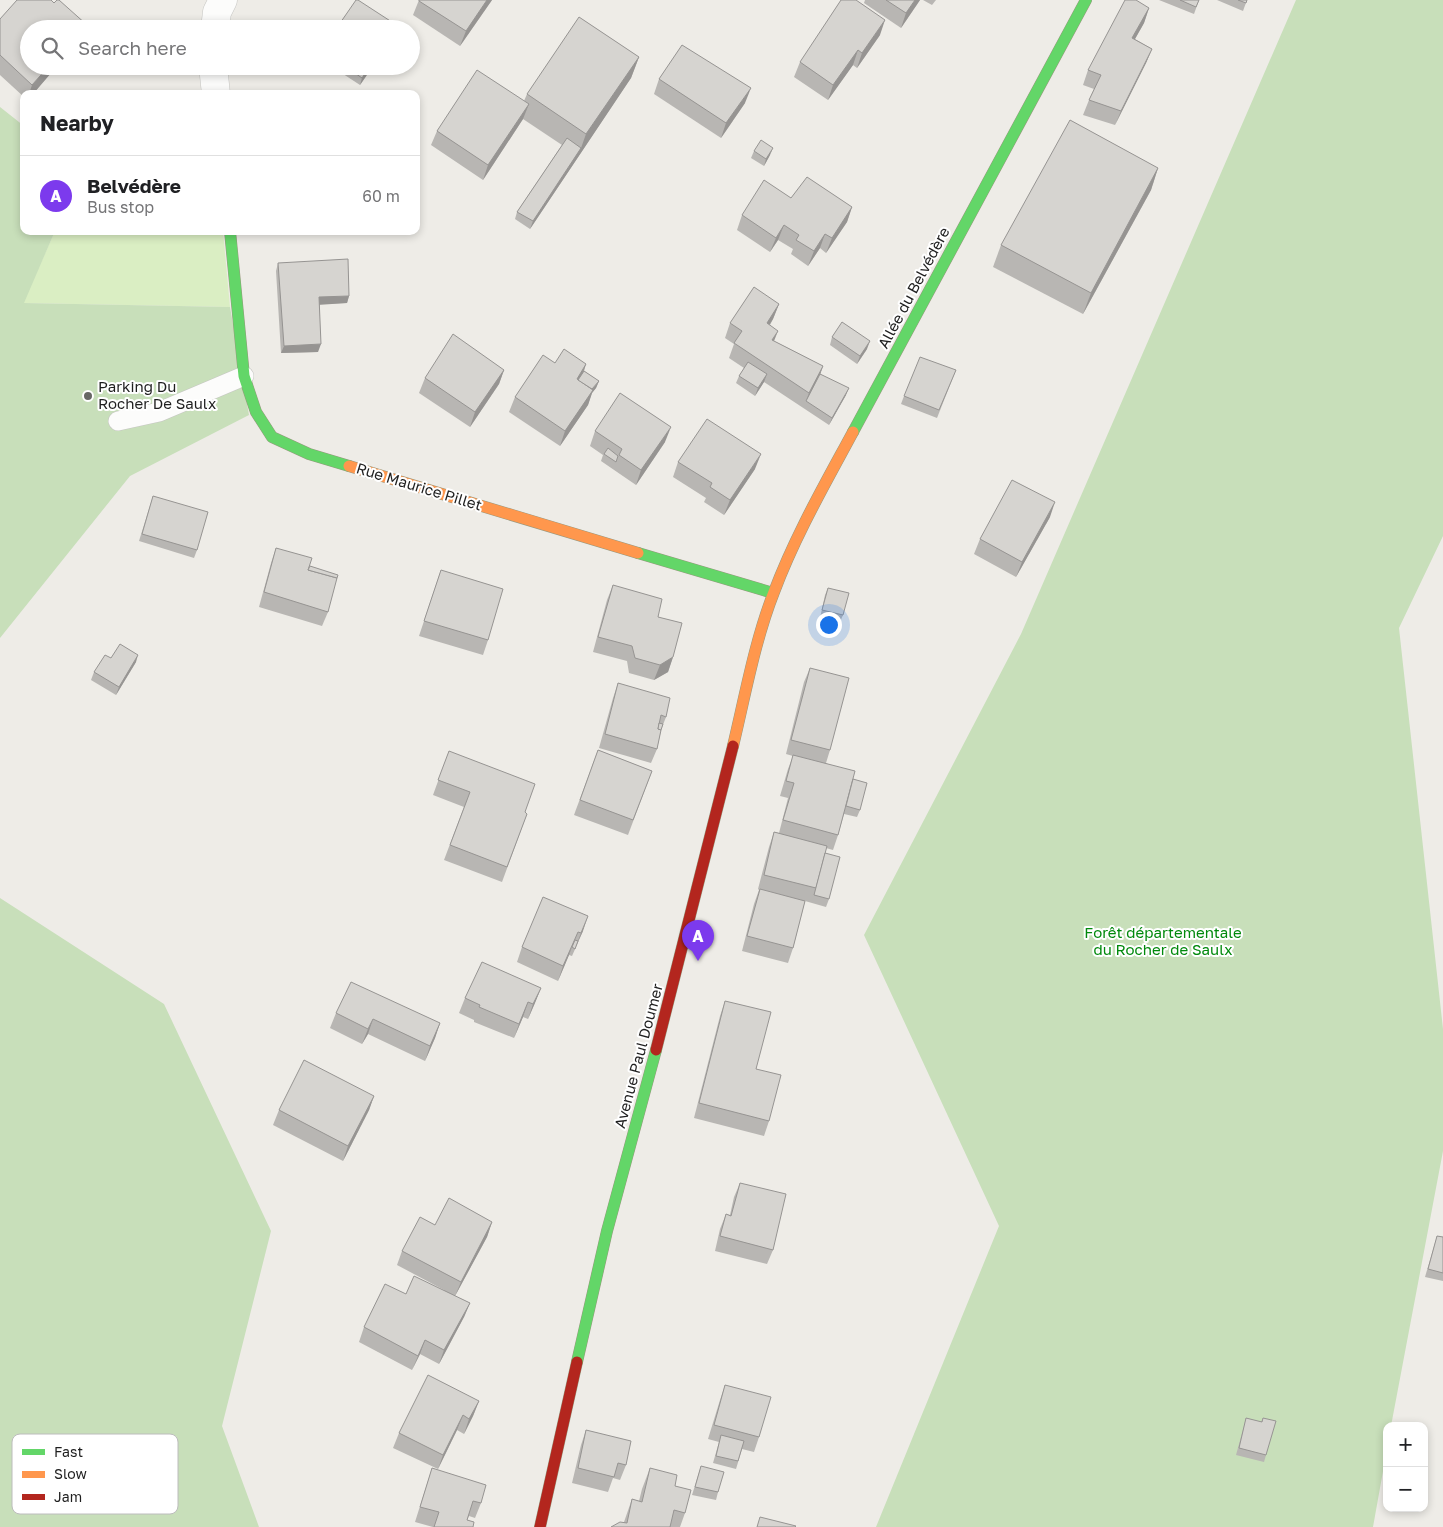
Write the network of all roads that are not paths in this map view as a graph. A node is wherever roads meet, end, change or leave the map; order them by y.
1 (222, 0) edge
2 (1086, 0) edge
3 (216, 20) edge
4 (214, 75) edge
5 (216, 90) edge
6 (230, 235) edge
7 (244, 376) junction
8 (118, 421) dead end
9 (773, 593) junction
10 (540, 1527) edge

1 - 3 street
2 - 9 street, Allée du Belvédère
4 - 5 street
6 - 7 street, Rue Maurice Pillet
7 - 8 lane
7 - 9 street, Rue Maurice Pillet
9 - 10 street, Avenue Paul Doumer

